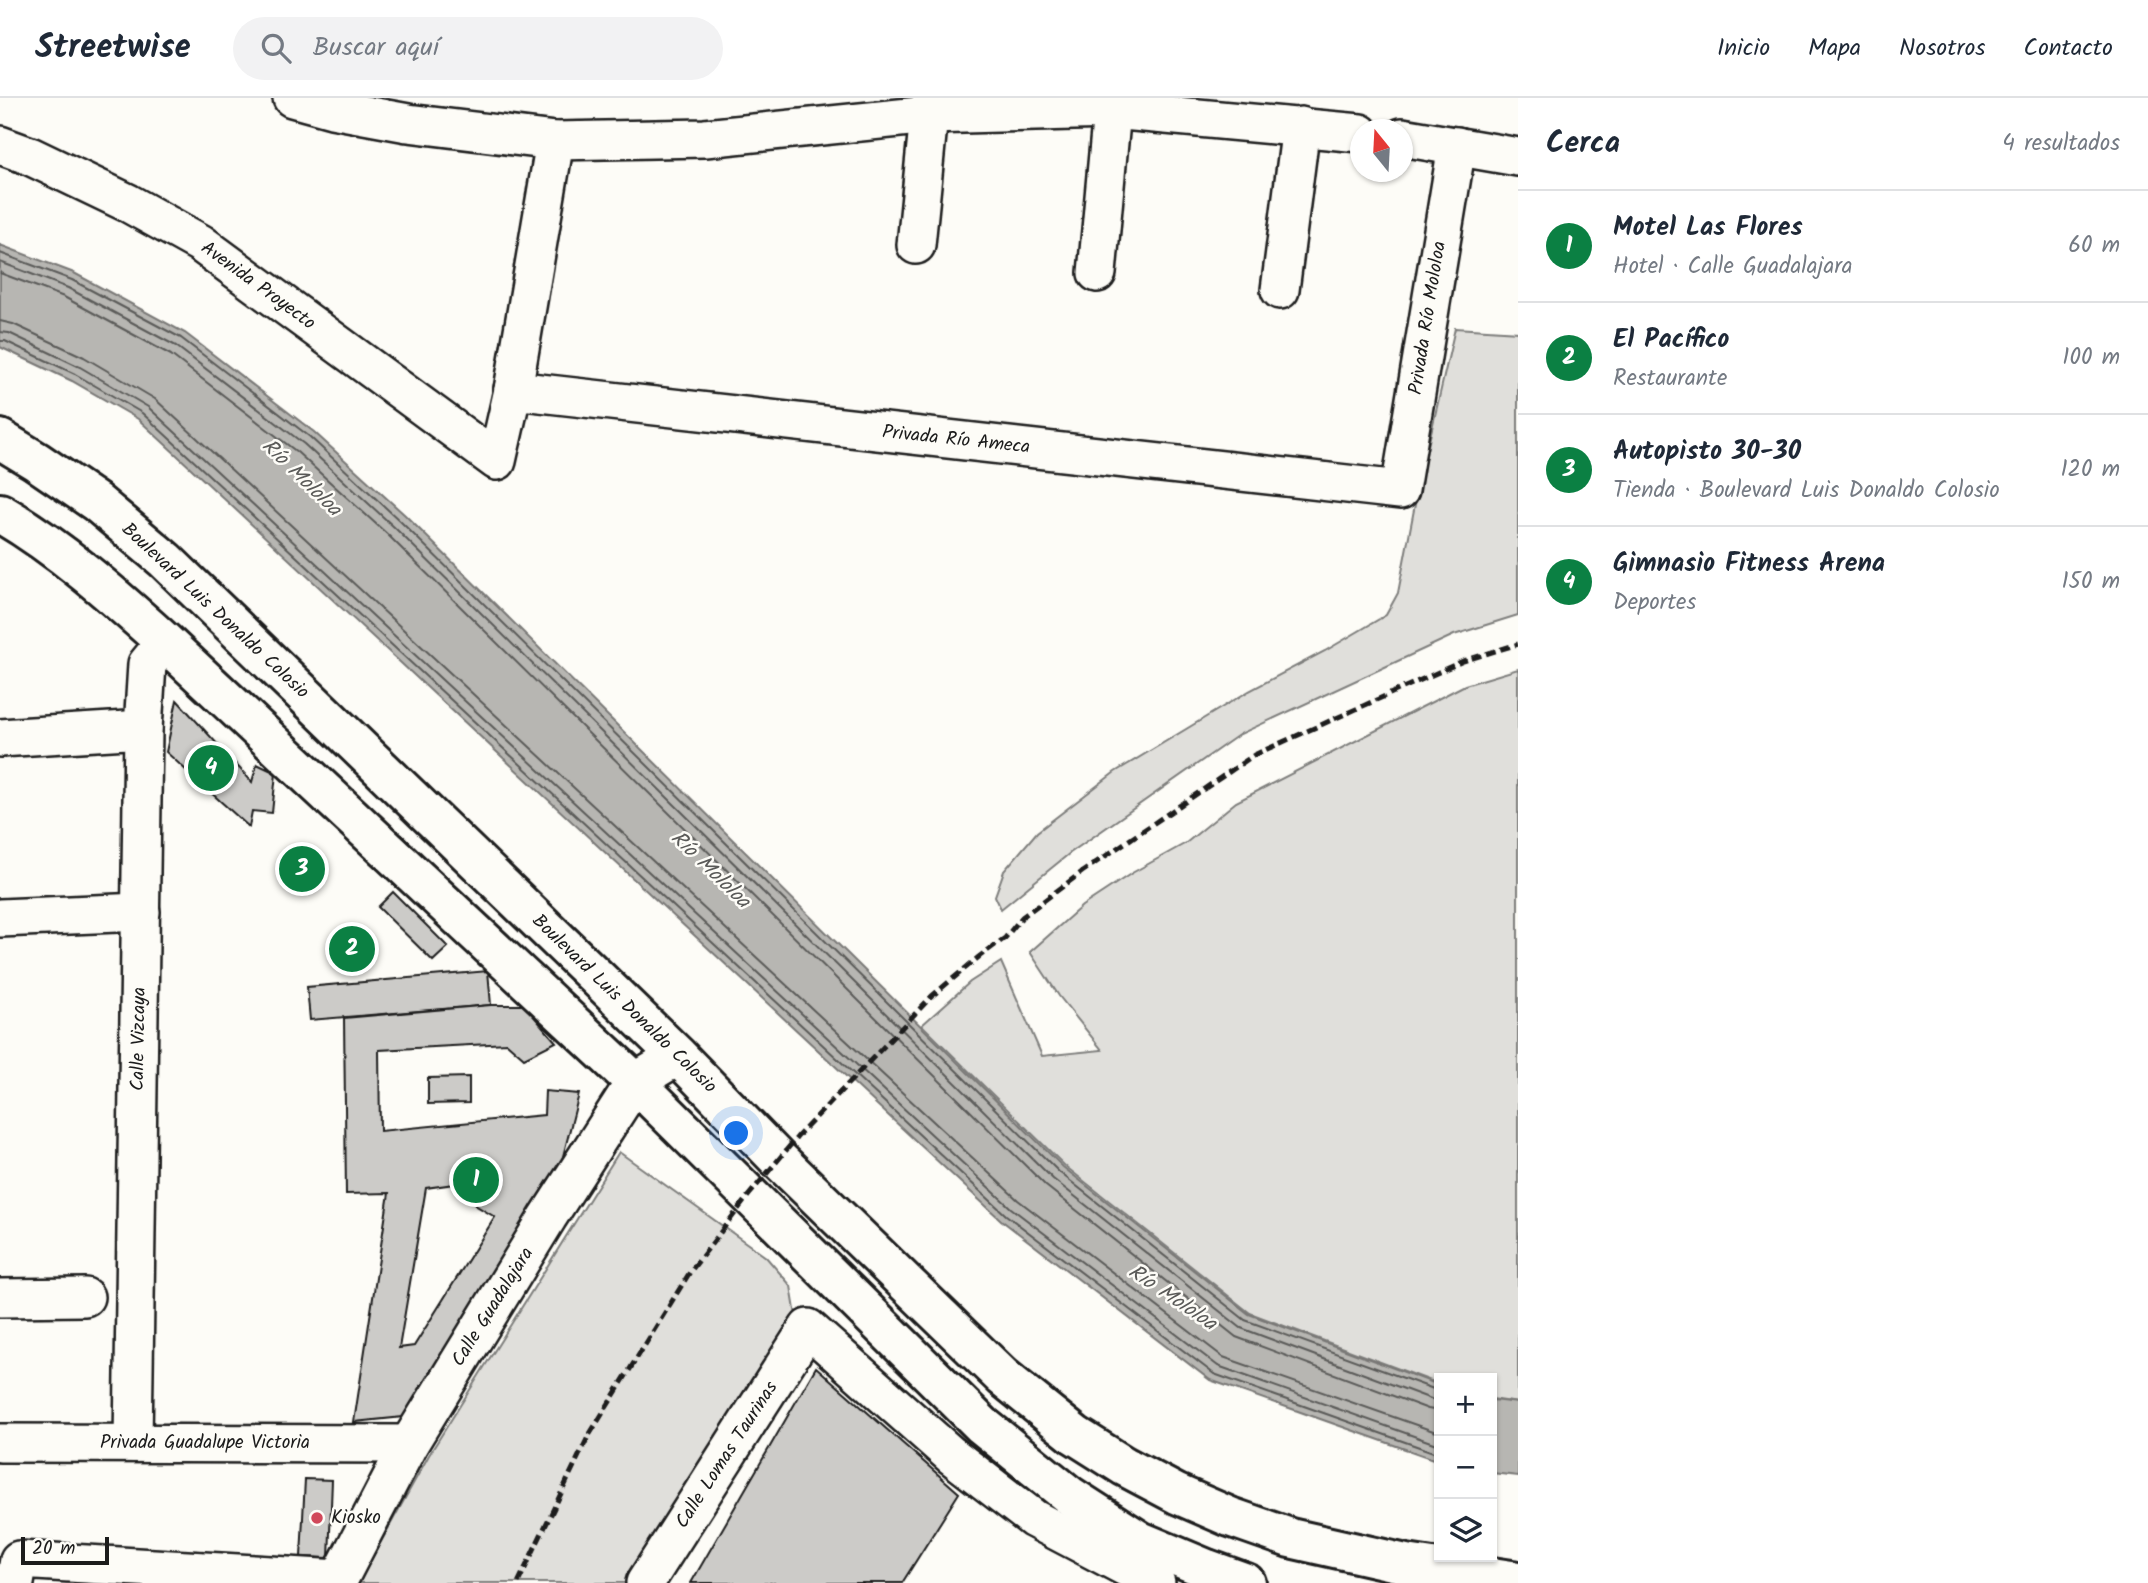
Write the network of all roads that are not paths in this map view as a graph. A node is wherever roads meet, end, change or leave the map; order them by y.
1 (292, 98) edge
2 (331, 103) edge
3 (941, 109) edge
4 (1112, 110) junction
5 (1301, 126) junction
6 (1350, 132) edge
7 (1413, 140) edge
8 (555, 141) junction
9 (0, 145) edge
10 (1457, 146) junction
11 (1518, 157) edge
12 (916, 245) dead end
13 (1097, 273) dead end
14 (1280, 290) dead end
15 (513, 390) junction
16 (0, 439) edge
17 (1400, 490) joint
18 (0, 513) edge
19 (165, 642) junction
20 (143, 729) junction
21 (0, 738) edge
22 (141, 912) junction
23 (0, 918) edge
24 (678, 1056) junction
25 (635, 1082) junction
26 (85, 1297) dead end
27 (0, 1298) edge
28 (0, 1443) edge
29 (133, 1443) junction
30 (409, 1444) junction
31 (17, 1572) edge
32 (338, 1581) edge
33 (1518, 1581) edge
34 (645, 1583) edge
35 (1156, 1583) edge
36 (1246, 1583) edge

1 - 2 street
2 - 8 street
3 - 4 street
3 - 8 street
3 - 12 street
4 - 5 street
4 - 13 street
5 - 6 street
5 - 14 street
7 - 10 street
8 - 15 street
9 - 15 street, Avenida Proyecto
10 - 11 street
10 - 17 street, Privada Río Mololoa
15 - 17 street, Privada Río Ameca
16 - 24 main road, Boulevard Luis Donaldo Colosio
18 - 19 main road
19 - 20 street, Calle Vizcaya
19 - 25 main road
20 - 21 street
20 - 22 street, Calle Vizcaya
22 - 23 street
22 - 29 street, Calle Vizcaya
24 - 25 street, Calle Guadalajara
24 - 33 main road, Boulevard Luis Donaldo Colosio
25 - 30 street, Calle Guadalajara
25 - 36 main road
26 - 27 street
28 - 29 street, Privada Guadalupe Victoria
29 - 30 street, Privada Guadalupe Victoria
30 - 32 street, Calle Guadalajara
31 - 32 street
34 - 35 street, Calle Lomas Taurinas

